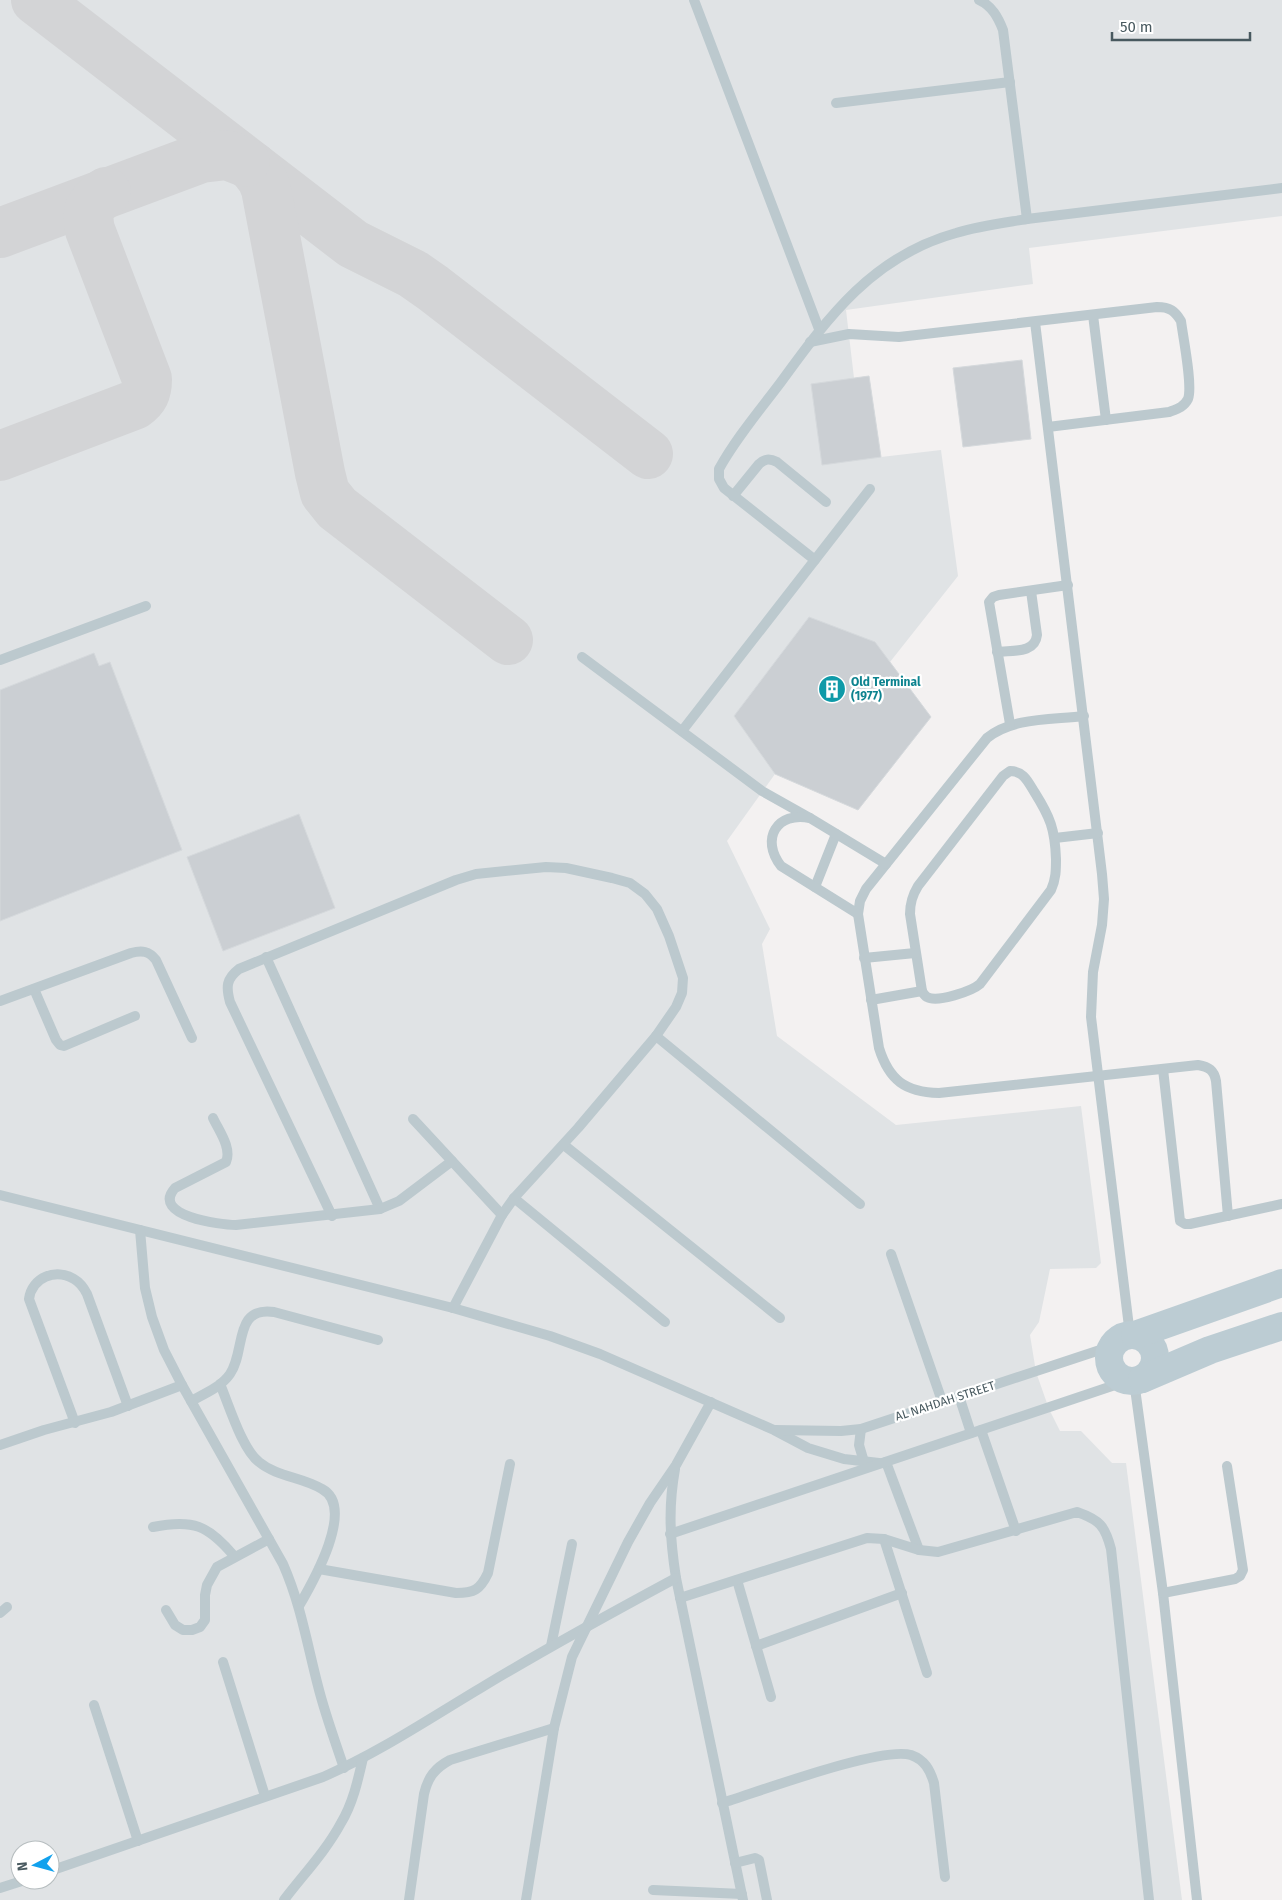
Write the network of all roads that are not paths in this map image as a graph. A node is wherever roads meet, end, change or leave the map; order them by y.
1 (694, 0) edge
2 (978, 0) edge
3 (1010, 82) junction
4 (836, 103) dead end
5 (1282, 188) edge
6 (1027, 219) junction
7 (1093, 315) junction
8 (1035, 322) junction
9 (819, 329) junction
10 (810, 342) junction
11 (1106, 420) junction
12 (1048, 427) junction
13 (870, 489) dead end
14 (733, 496) junction
15 (826, 502) dead end
16 (815, 560) junction
17 (1068, 585) junction
18 (1031, 591) junction
19 (146, 606) dead end
20 (997, 652) junction
21 (582, 657) dead end
22 (0, 660) edge
23 (1084, 716) junction
24 (1010, 724) junction
25 (682, 731) junction
26 (810, 818) junction
27 (1098, 833) junction
28 (836, 834) junction
29 (1055, 838) junction
30 (886, 864) junction
31 (815, 887) junction
32 (858, 914) junction
33 (916, 953) junction
34 (266, 957) junction
35 (864, 958) junction
36 (34, 988) junction
37 (922, 991) junction
38 (871, 1000) junction
39 (0, 1001) edge
40 (135, 1016) dead end
41 (656, 1036) junction
42 (192, 1038) dead end
43 (1163, 1069) junction
44 (1098, 1076) junction
45 (213, 1118) dead end
46 (412, 1119) dead end
47 (564, 1145) junction
48 (452, 1161) junction
49 (0, 1195) edge
50 (514, 1198) junction
51 (860, 1204) dead end
52 (1282, 1204) edge
53 (380, 1209) junction
54 (502, 1215) junction
55 (332, 1216) junction
56 (1228, 1216) junction
57 (140, 1230) junction
58 (891, 1254) dead end
59 (1282, 1284) edge
60 (453, 1308) junction
61 (780, 1318) dead end
62 (665, 1322) dead end
63 (1282, 1326) edge
64 (1126, 1338) junction
65 (378, 1340) dead end
66 (1134, 1380) junction
67 (220, 1384) junction
68 (182, 1385) junction
69 (959, 1396) junction
70 (191, 1401) junction
71 (711, 1402) junction
72 (942, 1402) junction
73 (128, 1406) junction
74 (75, 1423) junction
75 (861, 1429) junction
76 (774, 1430) junction
77 (976, 1432) junction
78 (0, 1445) edge
79 (864, 1462) junction
80 (882, 1462) junction
81 (510, 1464) dead end
82 (676, 1465) junction
83 (1227, 1466) dead end
84 (153, 1527) dead end
85 (1016, 1530) junction
86 (670, 1534) junction
87 (269, 1539) junction
88 (884, 1539) junction
89 (572, 1544) dead end
90 (919, 1550) junction
91 (234, 1556) junction
92 (319, 1569) junction
93 (676, 1578) junction
94 (736, 1580) junction
95 (902, 1593) junction
96 (1163, 1593) junction
97 (680, 1598) junction
98 (299, 1606) junction
99 (166, 1610) dead end
100 (588, 1625) junction
101 (552, 1646) junction
102 (756, 1646) junction
103 (223, 1662) dead end
104 (927, 1673) dead end
105 (771, 1697) dead end
106 (94, 1705) dead end
107 (554, 1728) junction
108 (363, 1758) junction
109 (344, 1768) junction
110 (265, 1796) junction
111 (722, 1803) junction
112 (138, 1841) junction
113 (734, 1863) junction
114 (60, 1868) edge
115 (945, 1877) dead end
116 (653, 1890) dead end
117 (742, 1897) edge
118 (284, 1900) edge
119 (409, 1900) edge
120 (526, 1900) edge
121 (767, 1900) edge
122 (1149, 1900) edge
123 (1197, 1900) edge

1 - 9 lane
2 - 3 lane
3 - 4 lane
3 - 6 lane
5 - 6 lane
6 - 9 lane
7 - 8 lane
7 - 11 lane
7 - 11 lane
8 - 10 lane
8 - 12 lane
9 - 10 lane
10 - 14 lane
11 - 12 lane
12 - 17 lane
13 - 16 lane
14 - 15 lane
14 - 16 lane
16 - 25 lane
17 - 18 lane
17 - 23 lane
18 - 20 lane
18 - 20 lane
19 - 22 lane
20 - 24 lane
21 - 25 lane
23 - 24 lane
23 - 27 lane
24 - 30 lane
25 - 26 lane
26 - 28 lane
26 - 31 lane
27 - 29 lane
27 - 44 lane
28 - 30 lane
28 - 31 lane
29 - 33 lane
29 - 37 lane
30 - 32 lane
31 - 32 lane
32 - 35 lane
33 - 35 lane
33 - 37 lane
34 - 41 lane
34 - 53 lane
34 - 55 lane
35 - 38 lane
36 - 39 lane
36 - 40 lane
36 - 42 lane
37 - 38 lane
38 - 44 lane
41 - 47 lane
41 - 51 lane
43 - 44 lane
43 - 56 lane
43 - 56 lane
44 - 64 lane
45 - 55 lane
46 - 48 lane
47 - 50 lane
47 - 61 lane
48 - 53 lane
48 - 54 lane
49 - 57 lane
50 - 54 lane
50 - 62 lane
52 - 56 lane
53 - 55 lane
54 - 60 lane
57 - 60 lane
57 - 68 lane
58 - 72 lane
59 - 64 main road, AL NAHDAH STREET
60 - 71 lane
63 - 66 main road
64 - 66 main road
64 - 66 main road
64 - 69 lane, AL NAHDAH STREET
65 - 67 lane
66 - 77 lane
66 - 96 lane
67 - 70 lane
67 - 92 lane
68 - 70 lane
68 - 73 lane
69 - 72 lane, AL NAHDAH STREET
69 - 77 lane
70 - 87 lane
71 - 76 lane
71 - 82 lane
72 - 75 lane, AL NAHDAH STREET
73 - 74 lane
73 - 74 lane
74 - 78 lane
75 - 76 lane, AL NAHDAH STREET
75 - 79 lane
76 - 79 lane
77 - 80 lane
77 - 85 lane
79 - 80 lane
80 - 86 lane
80 - 90 lane
81 - 92 lane
82 - 86 lane
82 - 100 lane
83 - 96 lane
84 - 91 lane
85 - 90 lane
85 - 122 lane
86 - 93 lane
87 - 91 lane
87 - 98 lane
88 - 90 lane
88 - 94 lane
88 - 95 lane
89 - 101 lane
91 - 99 lane
92 - 98 lane
93 - 97 lane
93 - 100 lane
94 - 97 lane
94 - 102 lane
95 - 102 lane
95 - 104 lane
96 - 123 lane
97 - 111 lane
98 - 109 lane
100 - 101 lane
100 - 107 lane
101 - 108 lane
102 - 105 lane
103 - 110 lane
106 - 112 lane
107 - 119 lane
107 - 120 lane
108 - 109 lane
108 - 118 lane
109 - 110 lane
110 - 112 lane
111 - 113 lane
111 - 115 lane
112 - 114 lane
113 - 117 lane
113 - 121 lane
116 - 117 lane

